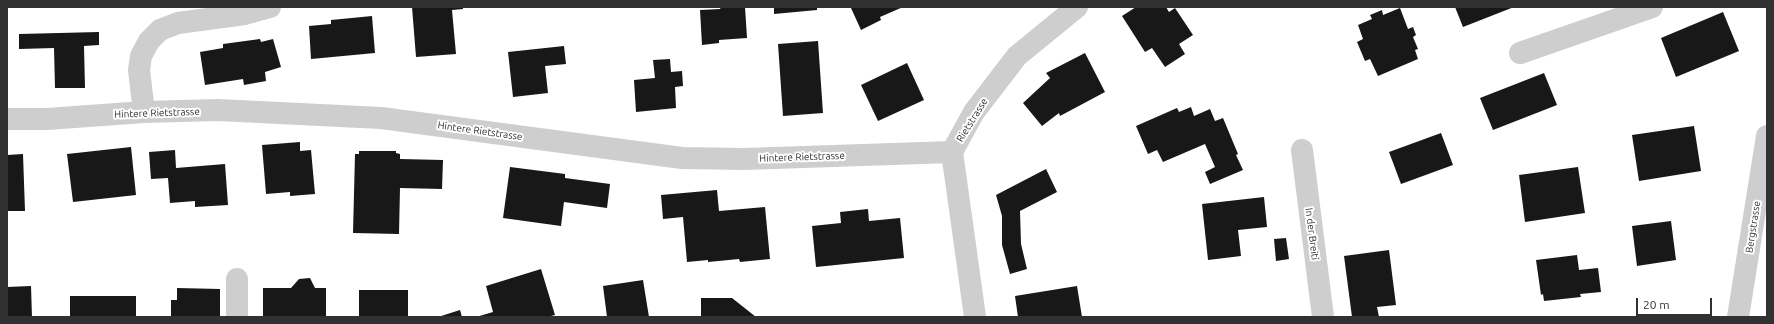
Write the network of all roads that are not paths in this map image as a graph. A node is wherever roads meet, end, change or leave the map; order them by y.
1 (270, 7) edge
2 (1077, 7) edge
3 (1652, 7) edge
4 (1520, 53) dead end
5 (144, 112) junction
6 (7, 119) edge
7 (1767, 136) edge
8 (1302, 150) dead end
9 (952, 152) junction
10 (237, 279) dead end
11 (237, 317) edge
12 (975, 317) edge
13 (1322, 317) edge
14 (1738, 317) edge

1 - 5 street
2 - 9 street, Rietstrasse
3 - 4 street
5 - 6 street, Hintere Rietstrasse
5 - 9 street, Hintere Rietstrasse
7 - 14 street, Bergstrasse
8 - 13 street, In der Breiti
9 - 12 street, Rietstrasse
10 - 11 street

